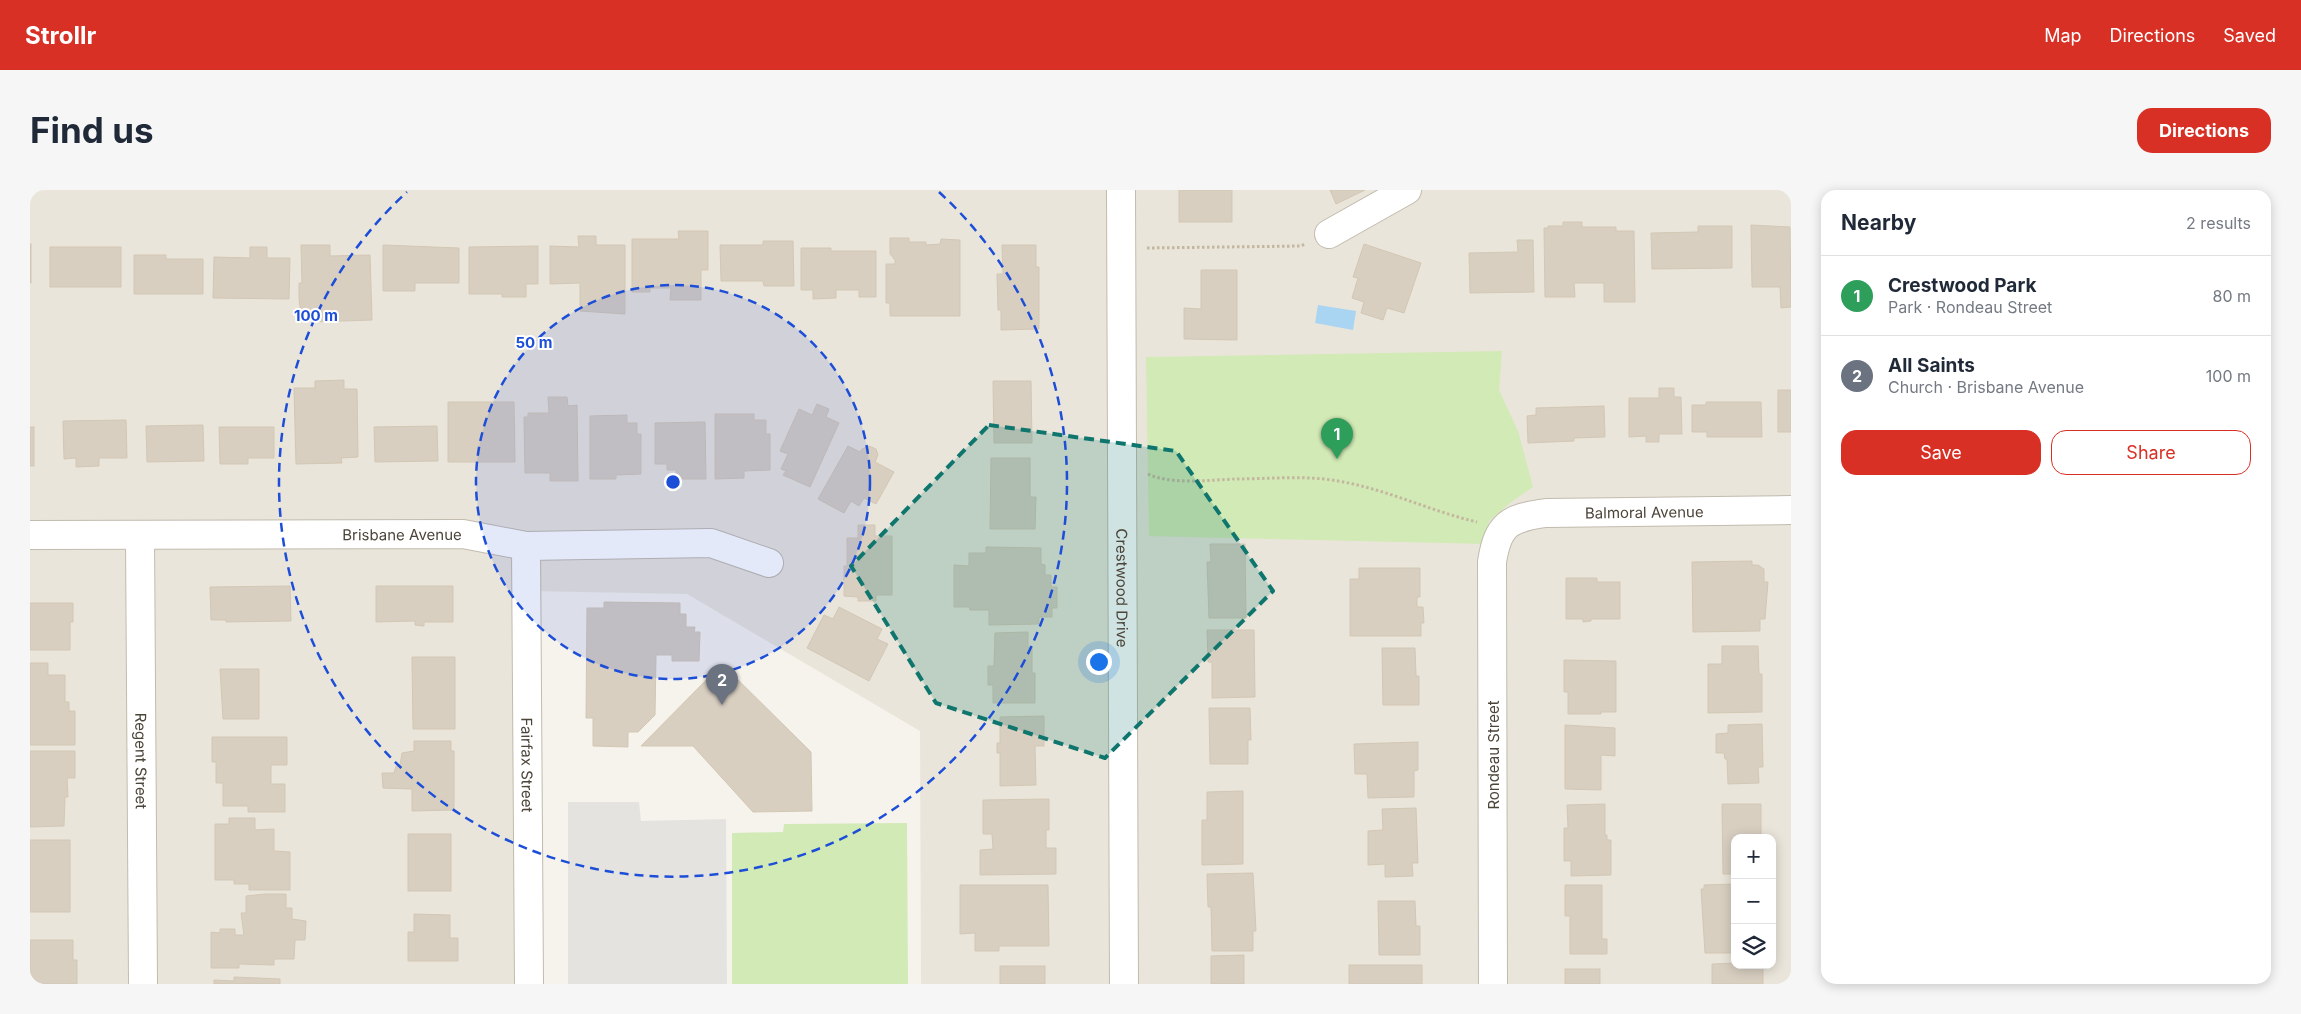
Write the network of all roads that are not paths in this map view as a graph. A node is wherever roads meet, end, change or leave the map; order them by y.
1 (1121, 190) edge
2 (1407, 190) edge
3 (1329, 234) road end
4 (1791, 510) edge
5 (1503, 528) joint
6 (30, 535) edge
7 (140, 537) junction
8 (526, 546) junction
9 (770, 563) dead end
10 (144, 984) edge
11 (529, 984) edge
12 (1124, 984) edge
13 (1493, 984) edge

1 - 12 street, Crestwood Drive
2 - 3 street
4 - 5 street, Balmoral Avenue
5 - 13 street, Rondeau Street
6 - 7 street, Brisbane Avenue
7 - 8 street, Brisbane Avenue
7 - 10 street, Regent Street
8 - 9 street, Brisbane Avenue
8 - 11 street, Fairfax Street

